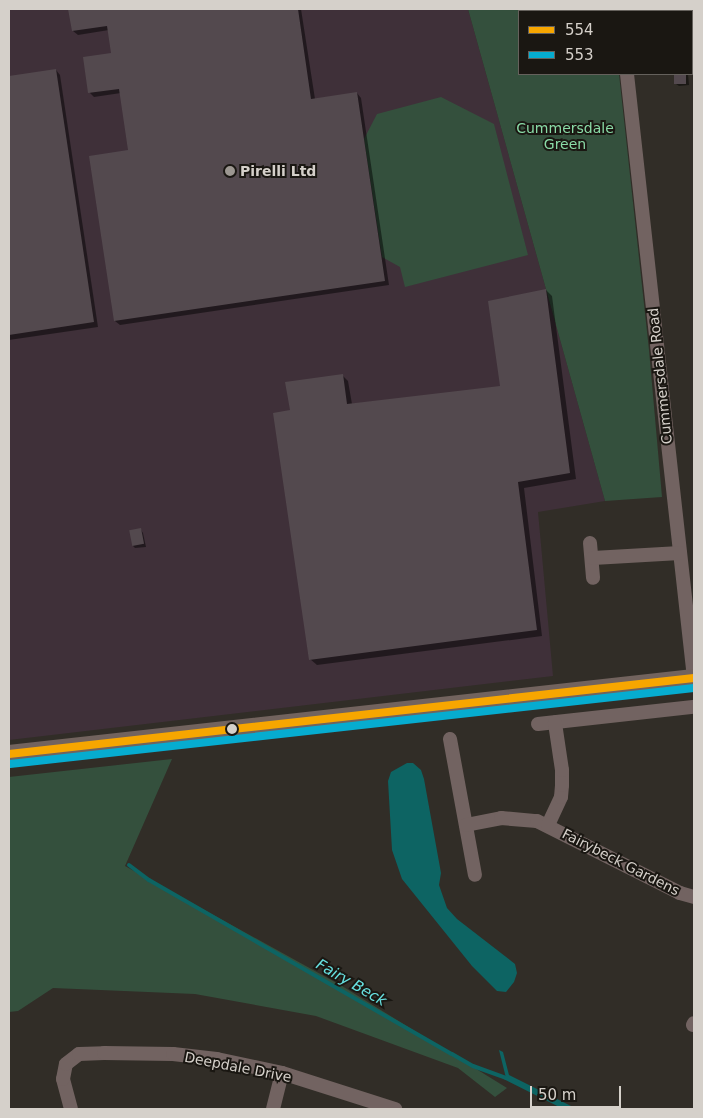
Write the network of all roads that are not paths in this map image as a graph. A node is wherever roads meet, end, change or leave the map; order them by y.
1 (627, 75) edge
2 (590, 543) dead end
3 (680, 553) junction
4 (593, 558) junction
5 (594, 578) dead end
6 (694, 678) edge
7 (693, 708) edge
8 (555, 723) junction
9 (538, 724) dead end
10 (450, 739) dead end
11 (9, 754) edge
12 (466, 825) junction
13 (548, 825) junction
14 (475, 875) dead end
15 (694, 897) edge
16 (282, 1073) junction
17 (71, 1109) edge
18 (273, 1109) edge
19 (396, 1109) edge

1 - 3 street, Cummersdale Road
2 - 4 street
3 - 4 street
3 - 6 street, Cummersdale Road
4 - 5 street
6 - 11 main road
7 - 8 street
8 - 9 street
8 - 13 street, Fairybeck Gardens
10 - 12 street
12 - 13 street, Fairybeck Gardens
12 - 14 street
13 - 15 street, Fairybeck Gardens
16 - 17 street, Deepdale Drive
16 - 18 street
16 - 19 street, Deepdale Drive

